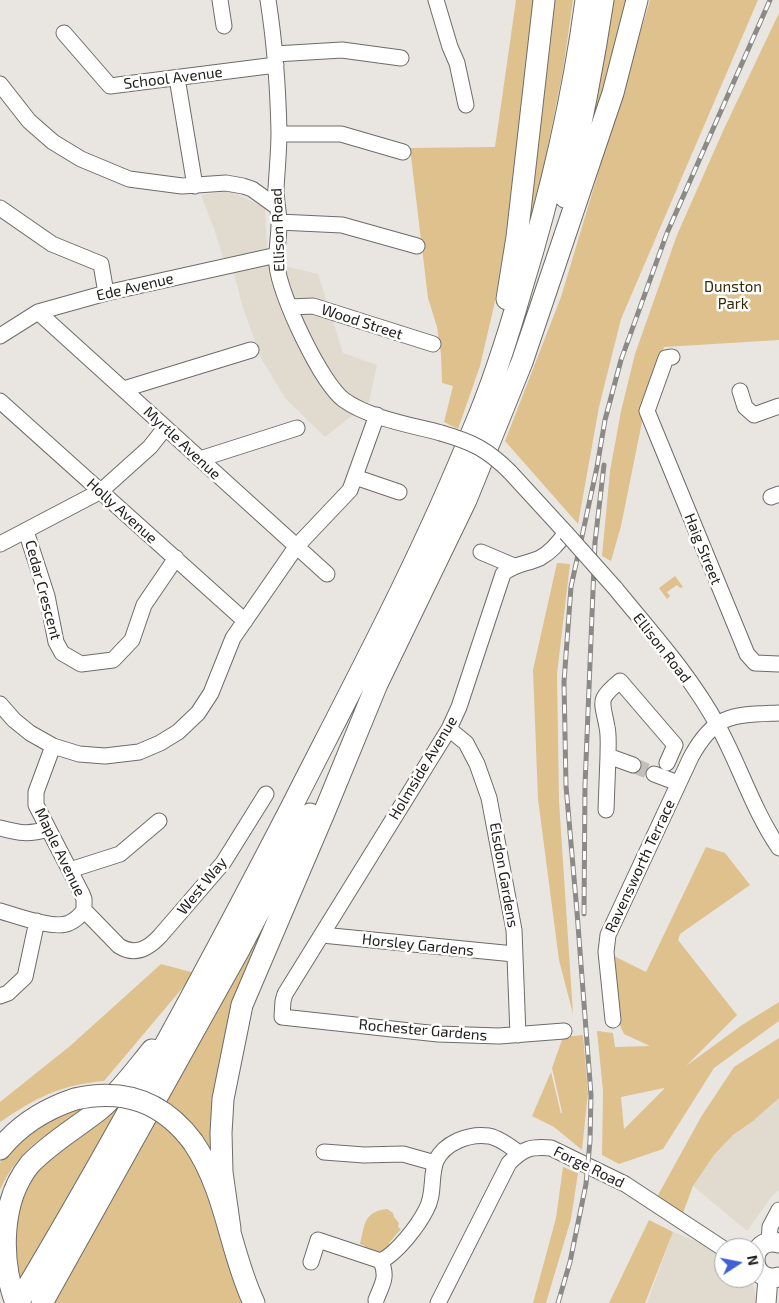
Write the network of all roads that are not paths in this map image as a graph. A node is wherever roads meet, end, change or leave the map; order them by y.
1 (220, 0) edge
2 (268, 0) edge
3 (436, 0) edge
4 (544, 0) edge
5 (586, 0) edge
6 (603, 0) edge
7 (637, 0) edge
8 (224, 26) dead end
9 (64, 33) dead end
10 (401, 58) dead end
11 (276, 59) junction
12 (177, 78) junction
13 (0, 84) edge
14 (466, 106) dead end
15 (279, 134) junction
16 (403, 152) dead end
17 (195, 186) junction
18 (0, 208) edge
19 (278, 214) junction
20 (417, 246) dead end
21 (277, 255) junction
22 (106, 293) junction
23 (290, 307) junction
24 (38, 312) junction
25 (0, 336) edge
26 (433, 344) dead end
27 (251, 350) dead end
28 (672, 357) dead end
29 (522, 362) junction
30 (124, 389) junction
31 (740, 391) dead end
32 (0, 401) edge
33 (779, 406) edge
34 (377, 415) junction
35 (165, 428) junction
36 (298, 428) dead end
37 (474, 428) junction
38 (200, 459) junction
39 (355, 477) junction
40 (101, 491) junction
41 (399, 492) dead end
42 (26, 530) junction
43 (566, 533) junction
44 (0, 544) edge
45 (296, 547) junction
46 (481, 552) dead end
47 (176, 558) junction
48 (514, 566) junction
49 (327, 574) dead end
50 (245, 621) junction
51 (779, 664) edge
52 (373, 694) junction
53 (0, 704) edge
54 (779, 712) edge
55 (717, 724) junction
56 (449, 729) junction
57 (53, 746) junction
58 (608, 756) junction
59 (667, 763) dead end
60 (633, 765) tunnel mouth
61 (654, 774) tunnel mouth
62 (678, 783) junction
63 (266, 794) dead end
64 (606, 810) dead end
65 (159, 821) dead end
66 (0, 828) edge
67 (48, 829) junction
68 (779, 848) edge
69 (70, 870) junction
70 (84, 910) junction
71 (0, 911) edge
72 (37, 921) junction
73 (322, 935) junction
74 (119, 946) joint
75 (514, 954) junction
76 (0, 996) edge
77 (187, 1008) junction
78 (282, 1017) joint
79 (613, 1020) dead end
80 (564, 1031) dead end
81 (518, 1034) junction
82 (0, 1150) edge
83 (324, 1152) dead end
84 (519, 1153) junction
85 (435, 1163) junction
86 (779, 1210) edge
87 (230, 1229) junction
88 (714, 1242) edge
89 (774, 1243) edge
90 (381, 1261) junction
91 (311, 1262) dead end
92 (773, 1277) edge
93 (376, 1300) dead end
94 (17, 1303) edge
95 (42, 1303) edge
96 (254, 1303) edge
97 (438, 1303) edge
98 (766, 1303) edge

1 - 8 street
2 - 11 street, Ellison Road
3 - 14 street
4 - 37 highway
5 - 37 highway
6 - 29 highway
7 - 29 highway
9 - 12 street, School Avenue
10 - 11 street, School Avenue
11 - 12 street, School Avenue
11 - 15 street, Ellison Road
12 - 17 street
13 - 17 street
15 - 16 street
15 - 19 street, Ellison Road
17 - 19 street
18 - 22 street
19 - 20 street
19 - 21 street, Ellison Road
21 - 22 street, Ede Avenue
21 - 23 street, Ellison Road
22 - 24 street, Ede Avenue
23 - 26 street, Wood Street
23 - 34 street, Ellison Road
24 - 25 street, Ede Avenue
24 - 30 street, Myrtle Avenue
27 - 30 street
28 - 51 street, Haig Street
29 - 52 highway
30 - 35 street, Myrtle Avenue
31 - 33 street
32 - 40 street, Holly Avenue
34 - 39 street
34 - 43 street, Ellison Road, bridge
35 - 38 street, Myrtle Avenue
35 - 40 street
36 - 38 street
37 - 77 highway
38 - 45 street, Myrtle Avenue
39 - 41 street
39 - 45 street
40 - 42 street
40 - 47 street, Holly Avenue
42 - 44 street
42 - 47 street, Cedar Crescent
43 - 48 street
43 - 55 street, Ellison Road, bridge
45 - 49 street, Myrtle Avenue
45 - 50 street
46 - 48 street
47 - 50 street, Holly Avenue
48 - 56 street, Holmside Avenue
50 - 57 street
52 - 87 highway
52 - 95 highway
53 - 57 street
54 - 55 street
55 - 62 street, Ravensworth Terrace
55 - 68 street, Ellison Road
56 - 73 street, Holmside Avenue
56 - 75 street, Elsdon Gardens
57 - 67 street, Maple Avenue
58 - 59 street
58 - 60 street
58 - 64 street
61 - 62 street
62 - 79 street, Ravensworth Terrace
63 - 74 street, West Way
65 - 69 street
66 - 67 street
67 - 69 street, Maple Avenue
69 - 70 street, Maple Avenue
70 - 72 street
70 - 74 street, Maple Avenue
71 - 72 street
72 - 76 street
73 - 75 street, Horsley Gardens
73 - 78 street, Holmside Avenue
75 - 81 street, Elsdon Gardens
77 - 94 highway
77 - 94 highway
78 - 81 street, Rochester Gardens
80 - 81 street, Rochester Gardens
82 - 87 highway, bridge
83 - 85 street
84 - 85 street
84 - 88 street, Forge Road
84 - 97 street
85 - 90 street
86 - 89 street
87 - 96 highway
90 - 91 street
90 - 93 street
92 - 98 main road

